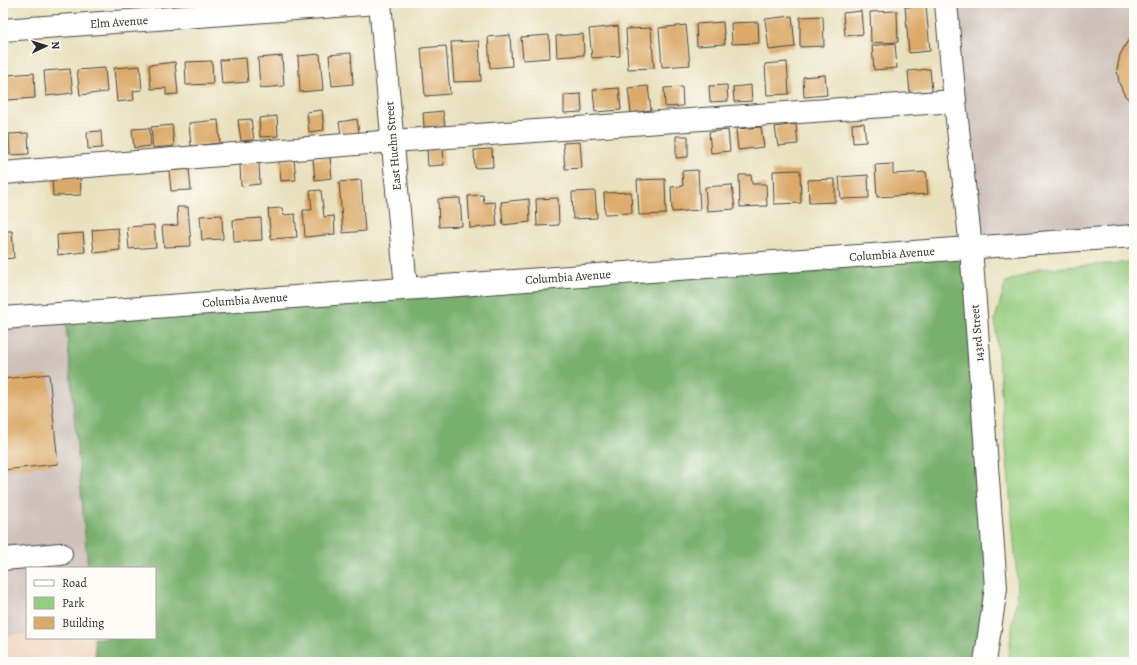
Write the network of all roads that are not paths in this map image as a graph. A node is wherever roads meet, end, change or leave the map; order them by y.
1 (379, 3) edge
2 (946, 3) edge
3 (3, 30) edge
4 (955, 101) junction
5 (393, 141) junction
6 (3, 173) edge
7 (1134, 236) edge
8 (971, 248) junction
9 (406, 288) junction
10 (3, 318) edge
11 (61, 554) dead end
12 (3, 559) edge
13 (985, 662) edge

1 - 3 street, Elm Avenue
1 - 5 street, East Huehn Street
2 - 4 street, 143rd Street
4 - 5 street
4 - 8 street, 143rd Street
5 - 6 street
5 - 9 street, East Huehn Street
7 - 8 street, Columbia Avenue
8 - 9 street, Columbia Avenue
8 - 13 street, 143rd Street
9 - 10 street, Columbia Avenue
11 - 12 street

